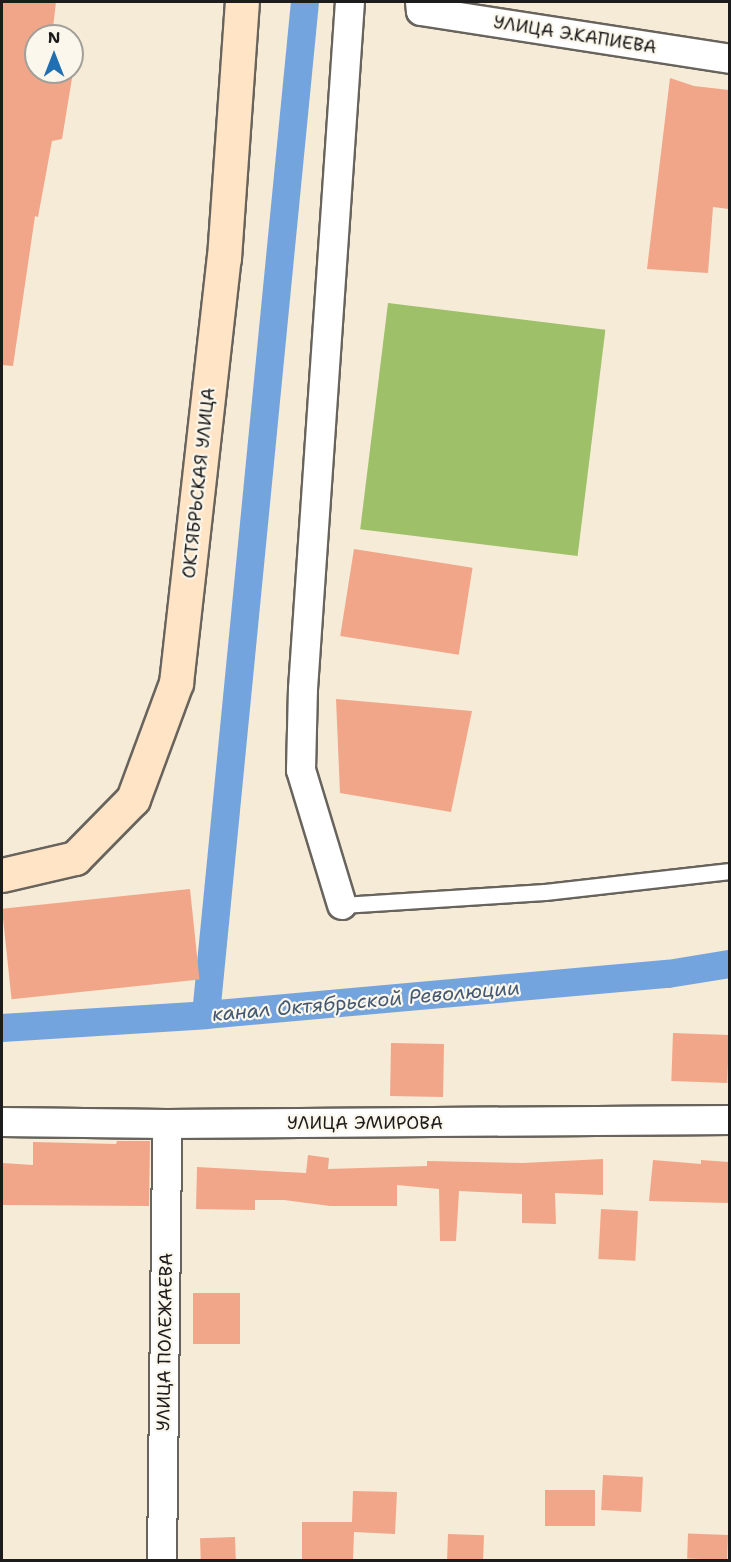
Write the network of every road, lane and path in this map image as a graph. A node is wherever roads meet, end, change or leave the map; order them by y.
1 (242, 2) edge
2 (350, 2) edge
3 (420, 6) edge
4 (729, 59) edge
5 (729, 871) edge
6 (2, 875) edge
7 (342, 904) joint
8 (729, 1120) edge
9 (2, 1122) edge
10 (167, 1124) junction
11 (162, 1560) edge

1 - 6 street, ОКТЯБРЬСКАЯ УЛИЦА
2 - 7 street
3 - 4 street, УЛИЦА Э.КАПИЕВА
5 - 7 lane
8 - 10 street, УЛИЦА ЭМИРОВА
9 - 10 street, УЛИЦА ЭМИРОВА
10 - 11 street, УЛИЦА ПОЛЕЖАЕВА

